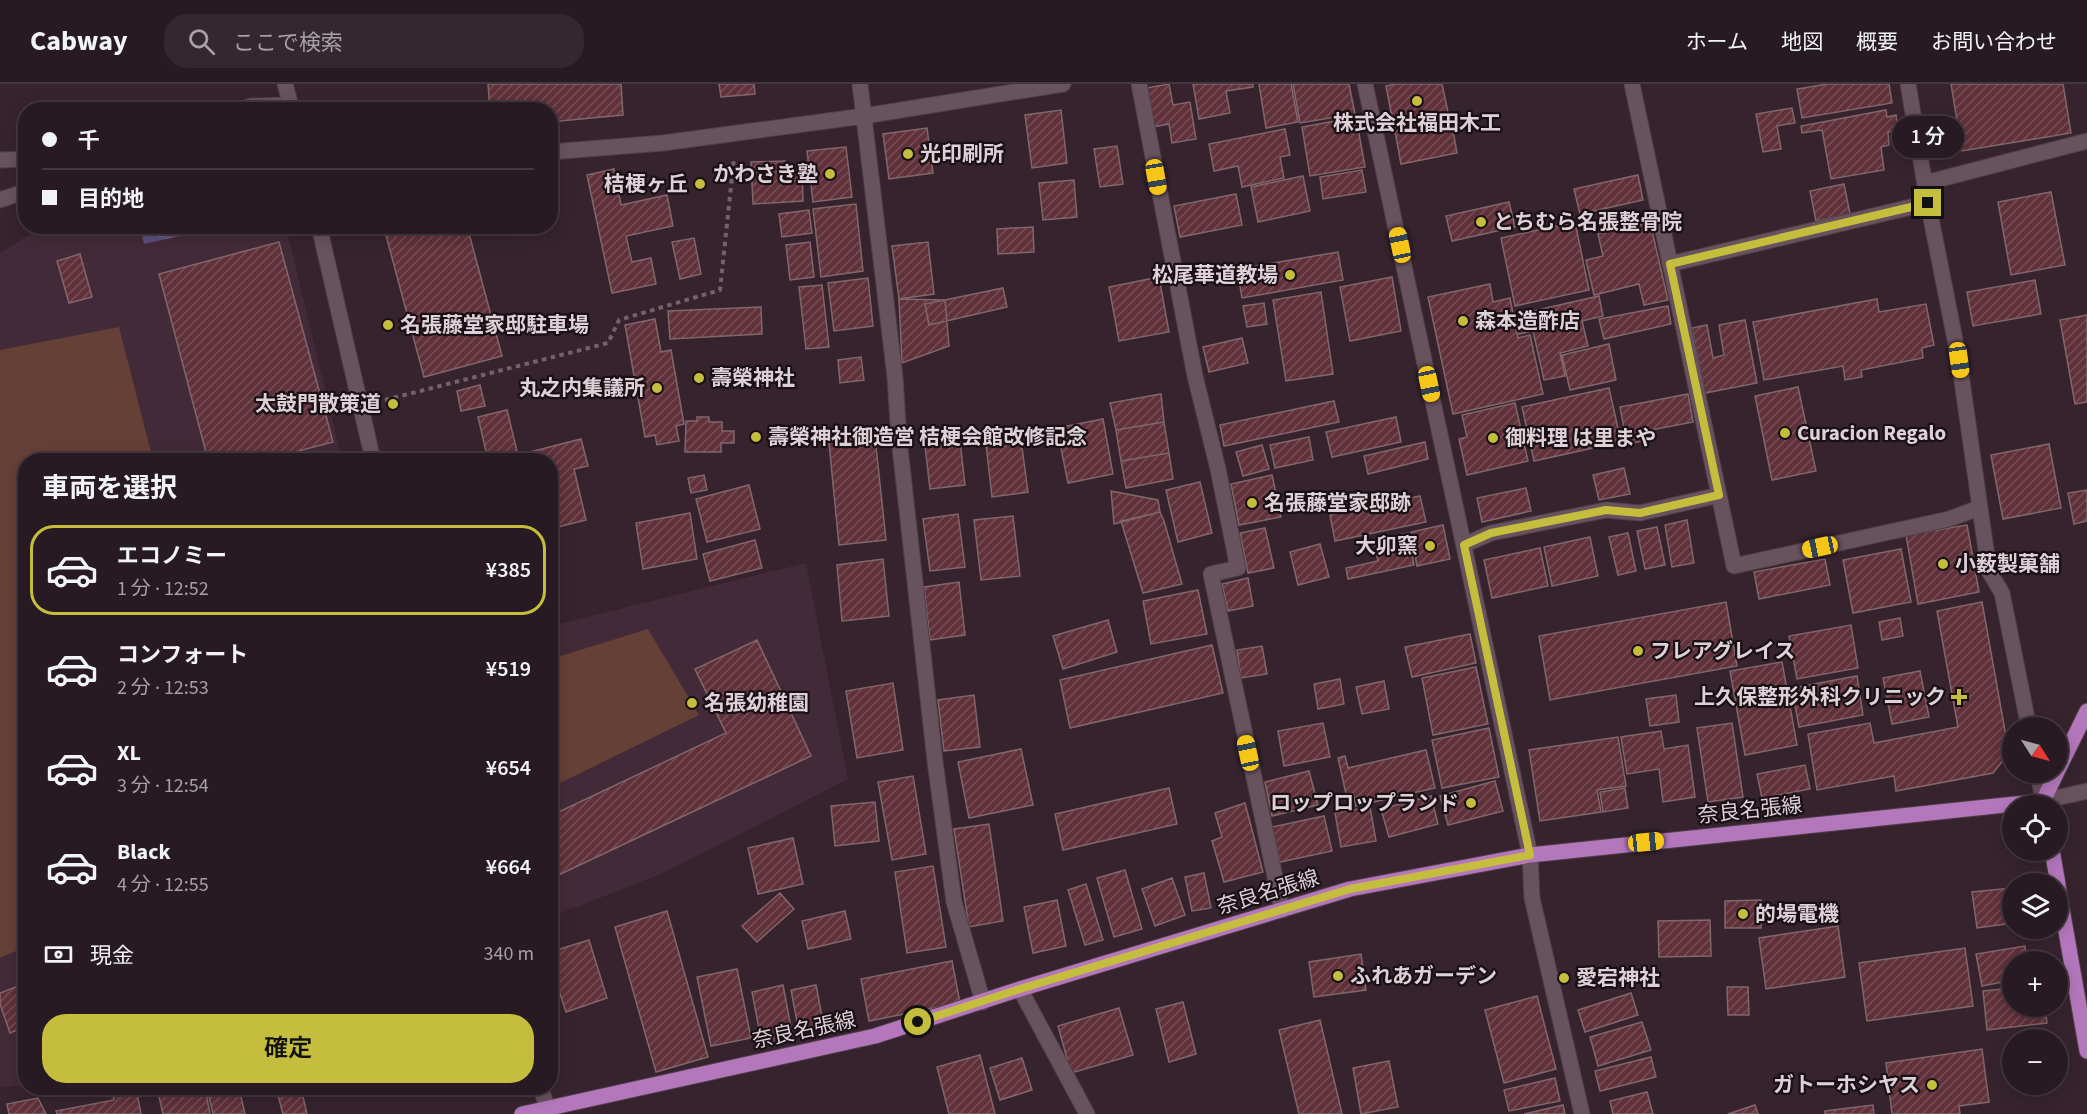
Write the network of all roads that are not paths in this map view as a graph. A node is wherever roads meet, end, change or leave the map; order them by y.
1 (285, 84) edge
2 (860, 84) edge
3 (1063, 84) edge
4 (1139, 84) edge
5 (1365, 84) edge
6 (1632, 84) edge
7 (1908, 84) edge
8 (290, 102) edge
9 (864, 116) junction
10 (2087, 141) edge
11 (558, 151) edge
12 (18, 159) edge
13 (0, 160) edge
14 (1925, 183) junction
15 (18, 194) edge
16 (0, 200) edge
17 (1928, 203) junction
18 (321, 234) edge
19 (1670, 264) junction
20 (372, 453) edge
21 (1719, 495) junction
22 (1979, 508) junction
23 (1464, 545) junction
24 (2087, 711) edge
25 (2027, 717) edge
26 (2068, 749) edge
27 (2087, 791) edge
28 (2068, 796) edge
29 (2002, 807) edge
30 (1530, 855) junction
31 (1281, 910) junction
32 (2067, 939) edge
33 (1020, 989) junction
34 (983, 1002) junction
35 (2087, 1051) edge
36 (543, 1095) edge
37 (548, 1111) edge
38 (522, 1114) edge
39 (1087, 1114) edge
40 (1582, 1114) edge

1 - 8 street
2 - 9 street
3 - 9 street
4 - 31 street
5 - 23 street
6 - 19 street
7 - 14 street
9 - 11 street
9 - 34 street
10 - 14 street
12 - 13 street
14 - 17 street
15 - 16 street
17 - 19 street
17 - 22 street
18 - 20 street
19 - 21 street
21 - 22 street
21 - 23 street
22 - 25 street
23 - 30 street
24 - 26 main road
27 - 28 street
29 - 30 main road, 奈良名張線
30 - 31 main road, 奈良名張線
30 - 40 street
31 - 33 main road, 奈良名張線
32 - 35 main road
33 - 34 main road, 奈良名張線
33 - 39 street
34 - 37 main road, 奈良名張線
36 - 37 street
37 - 38 main road, 奈良名張線

